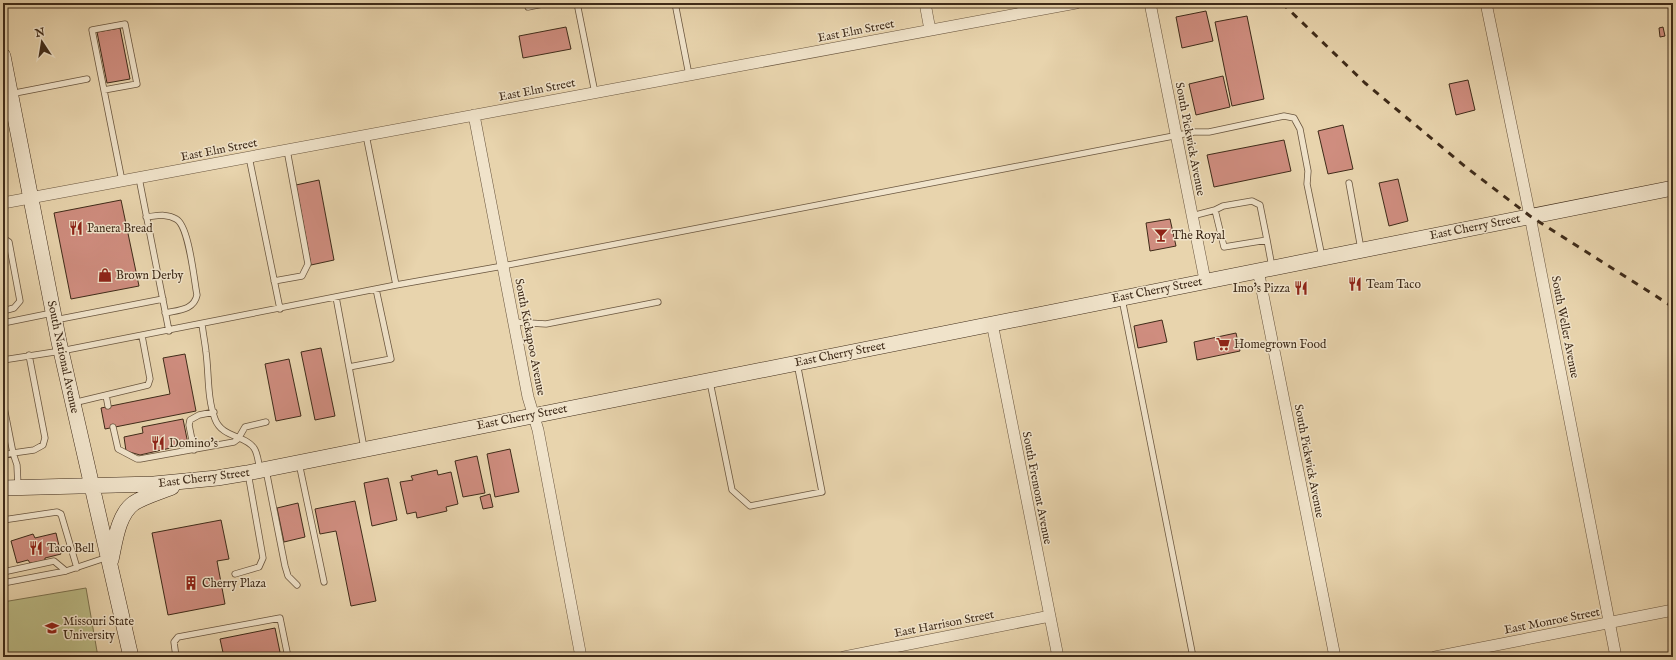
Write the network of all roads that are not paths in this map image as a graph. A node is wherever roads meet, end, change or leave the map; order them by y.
1 (548, 3) edge
2 (577, 3) edge
3 (675, 3) edge
4 (925, 3) edge
5 (1076, 3) edge
6 (1150, 3) edge
7 (1486, 3) edge
8 (528, 7) dead end
9 (930, 30) junction
10 (3, 56) edge
11 (688, 75) junction
12 (87, 79) dead end
13 (104, 90) junction
14 (594, 93) junction
15 (10, 94) junction
16 (474, 115) junction
17 (366, 135) junction
18 (1176, 136) junction
19 (287, 150) junction
20 (249, 157) junction
21 (139, 178) junction
22 (122, 181) junction
23 (1349, 183) dead end
24 (1673, 188) edge
25 (31, 198) junction
26 (3, 203) edge
27 (1215, 210) junction
28 (1192, 216) junction
29 (1530, 216) junction
30 (146, 217) junction
31 (3, 238) edge
32 (1267, 240) junction
33 (1361, 250) junction
34 (1322, 257) junction
35 (503, 266) junction
36 (1265, 269) junction
37 (1205, 280) junction
38 (274, 281) junction
39 (396, 285) junction
40 (376, 289) junction
41 (336, 297) junction
42 (1122, 297) junction
43 (163, 299) junction
44 (658, 302) dead end
45 (280, 309) junction
46 (3, 311) edge
47 (166, 313) junction
48 (54, 316) junction
49 (513, 322) junction
50 (3, 323) edge
51 (992, 323) junction
52 (202, 324) junction
53 (169, 331) junction
54 (142, 336) junction
55 (61, 351) junction
56 (29, 355) junction
57 (3, 360) edge
58 (797, 363) junction
59 (349, 367) junction
60 (709, 380) junction
61 (106, 395) junction
62 (3, 402) edge
63 (73, 403) junction
64 (108, 406) dead end
65 (214, 412) junction
66 (533, 415) junction
67 (266, 422) dead end
68 (113, 427) dead end
69 (238, 439) junction
70 (364, 448) junction
71 (194, 450) junction
72 (13, 453) junction
73 (3, 455) edge
74 (299, 463) junction
75 (258, 471) junction
76 (185, 482) junction
77 (91, 485) junction
78 (18, 487) junction
79 (3, 488) edge
80 (3, 520) edge
81 (109, 561) junction
82 (77, 568) junction
83 (66, 571) junction
84 (3, 572) edge
85 (235, 574) dead end
86 (324, 582) dead end
87 (3, 583) edge
88 (297, 585) dead end
89 (1673, 610) edge
90 (1050, 616) junction
91 (1610, 623) junction
92 (1473, 653) edge
93 (131, 657) edge
94 (176, 657) edge
95 (288, 657) edge
96 (581, 657) edge
97 (844, 657) edge
98 (1058, 657) edge
99 (1192, 657) edge
100 (1335, 657) edge
101 (1435, 657) edge
102 (1616, 657) edge

1 - 8 lane
2 - 14 lane
3 - 11 lane
4 - 9 street
5 - 9 street, East Elm Street
6 - 18 street, South Pickwick Avenue
7 - 29 street, South Weller Avenue
9 - 11 street, East Elm Street
10 - 15 street, South National Avenue
11 - 14 street, East Elm Street
12 - 15 lane
13 - 13 lane
13 - 22 lane
14 - 16 street, East Elm Street
15 - 25 street, South National Avenue
16 - 17 street, East Elm Street
16 - 35 street, South Kickapoo Avenue
17 - 19 street, East Elm Street
17 - 39 lane
18 - 28 street, South Pickwick Avenue
18 - 34 lane
18 - 35 lane
19 - 20 street, East Elm Street
19 - 38 lane
20 - 21 street, East Elm Street
20 - 38 lane
21 - 22 street, East Elm Street
21 - 30 lane
22 - 25 street, East Elm Street
23 - 33 lane
24 - 29 street, East Cherry Street
25 - 26 street, East Elm Street
25 - 48 street, South National Avenue
27 - 28 lane
27 - 32 lane
27 - 32 lane
28 - 37 street, South Pickwick Avenue
29 - 33 street, East Cherry Street
29 - 91 street, South Weller Avenue
30 - 43 lane
30 - 47 lane
31 - 46 lane
32 - 36 lane
33 - 34 street, East Cherry Street
34 - 36 street, East Cherry Street
35 - 39 lane
35 - 49 street, South Kickapoo Avenue
36 - 37 street, East Cherry Street
36 - 100 street, South Pickwick Avenue
37 - 42 street, East Cherry Street
38 - 45 lane
39 - 40 lane
40 - 41 lane
40 - 59 lane
41 - 45 lane
41 - 59 lane
42 - 51 street, East Cherry Street
42 - 99 lane
43 - 47 lane
43 - 48 lane
44 - 49 lane
45 - 52 lane
47 - 53 lane
48 - 50 lane
48 - 55 street, South National Avenue
49 - 66 street, South Kickapoo Avenue
51 - 58 street, East Cherry Street
51 - 90 street, South Fremont Avenue
52 - 53 lane
52 - 65 lane
53 - 54 lane
54 - 55 lane
54 - 61 lane
55 - 56 lane
55 - 63 street, South National Avenue
56 - 57 lane
56 - 72 lane
58 - 60 street, East Cherry Street
58 - 60 lane
59 - 70 lane
60 - 66 street, East Cherry Street
61 - 63 lane
61 - 64 lane
62 - 72 lane
63 - 77 street, South National Avenue
65 - 69 lane
65 - 71 lane
66 - 70 street, East Cherry Street
66 - 96 street, South Kickapoo Avenue
67 - 69 lane
68 - 71 lane
69 - 71 lane
69 - 75 lane
70 - 74 street, East Cherry Street
72 - 73 lane
72 - 78 lane
74 - 75 street, East Cherry Street
74 - 86 lane
75 - 76 street, East Cherry Street
75 - 85 lane
75 - 88 lane
76 - 77 street, East Cherry Street
76 - 81 street
77 - 78 street, East Cherry Street
77 - 81 street, South National Avenue
78 - 79 street, East Cherry Street
80 - 82 lane
81 - 82 lane
81 - 93 street, South National Avenue
82 - 83 lane
83 - 84 lane
83 - 87 lane
89 - 91 street, East Monroe Street
90 - 97 street, East Harrison Street
90 - 98 street, South Fremont Avenue
91 - 92 street, East Monroe Street
91 - 102 street, South Weller Avenue
92 - 101 street, East Monroe Street
94 - 95 lane

